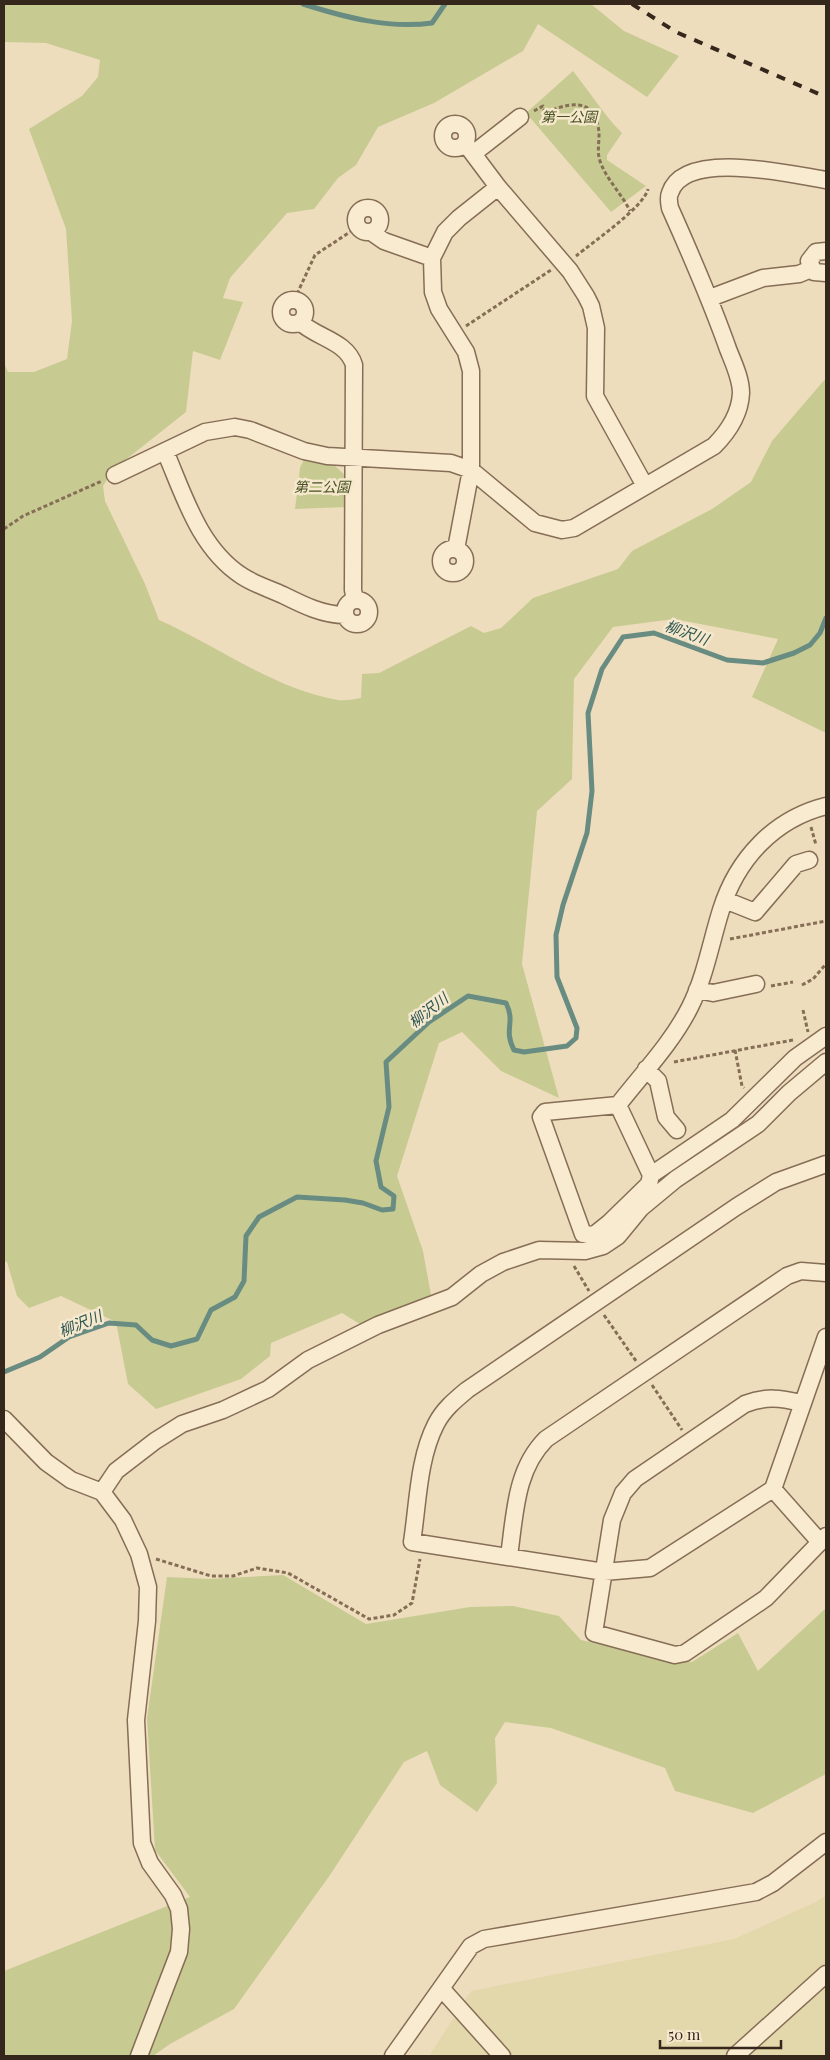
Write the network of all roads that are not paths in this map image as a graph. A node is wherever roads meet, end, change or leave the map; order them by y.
1 (520, 117) dead end
2 (826, 180) edge
3 (498, 187) junction
4 (371, 232) dead end
5 (826, 251) edge
6 (432, 258) junction
7 (819, 271) edge
8 (710, 298) junction
9 (300, 322) dead end
10 (165, 451) junction
11 (354, 458) junction
12 (470, 470) junction
13 (115, 475) road end
14 (646, 486) junction
15 (456, 549) dead end
16 (826, 806) edge
17 (809, 860) dead end
18 (725, 900) junction
19 (756, 984) road end
20 (697, 990) junction
21 (826, 1036) edge
22 (826, 1062) edge
23 (646, 1069) junction
24 (618, 1105) junction
25 (677, 1130) dead end
26 (826, 1164) edge
27 (651, 1175) junction
28 (826, 1273) edge
29 (826, 1338) edge
30 (802, 1403) junction
31 (4, 1420) edge
32 (773, 1490) junction
33 (102, 1492) junction
34 (823, 1539) edge
35 (509, 1556) junction
36 (604, 1572) junction
37 (826, 1842) edge
38 (826, 1974) edge
39 (441, 1988) junction
40 (139, 2056) edge
41 (393, 2056) edge
42 (502, 2056) edge
43 (735, 2056) edge

1 - 3 street
2 - 8 street
3 - 6 street
3 - 14 street
4 - 6 street
5 - 7 street
6 - 12 street
7 - 8 street
8 - 14 street
9 - 11 street
10 - 11 street
10 - 11 street
10 - 13 street
11 - 12 street
12 - 14 street
12 - 15 street
16 - 18 street
17 - 18 street
18 - 20 street
19 - 20 street
20 - 23 street
21 - 27 street
22 - 33 street
23 - 24 street
23 - 25 street
24 - 27 street
24 - 27 street
26 - 35 street
28 - 35 street
29 - 30 street
30 - 32 street
30 - 36 street
31 - 33 street
32 - 34 street
32 - 36 street
33 - 40 street
34 - 36 street
35 - 36 street
37 - 39 street
38 - 43 street
39 - 41 street
39 - 42 street

